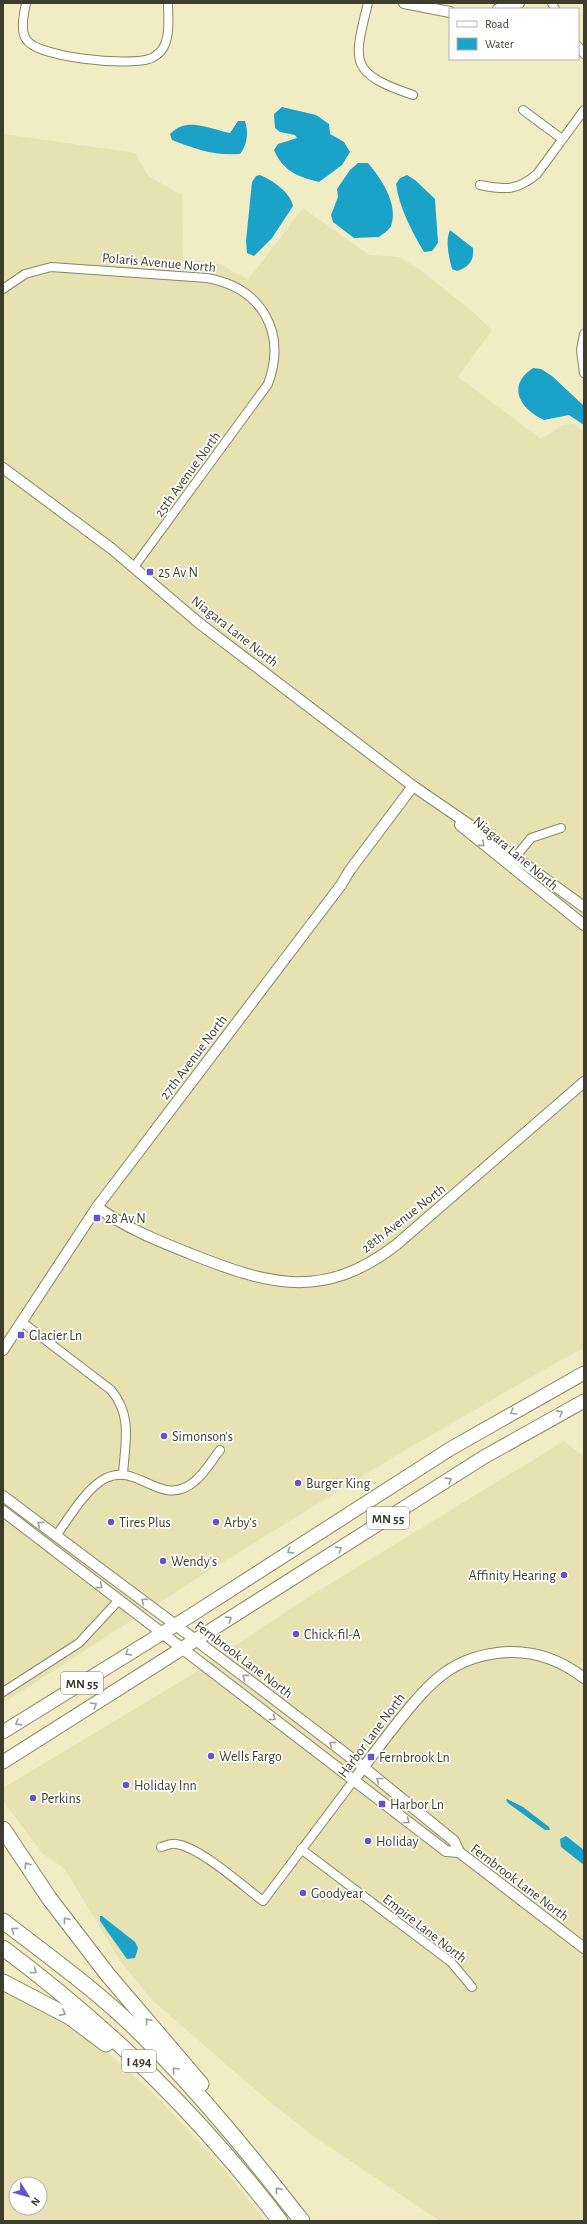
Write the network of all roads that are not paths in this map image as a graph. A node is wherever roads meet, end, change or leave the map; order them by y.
1 (26, 3) edge
2 (168, 3) edge
3 (368, 3) edge
4 (404, 3) edge
5 (519, 3) edge
6 (502, 8) edge
7 (449, 12) edge
8 (413, 94) dead end
9 (523, 110) dead end
10 (584, 110) edge
11 (562, 139) junction
12 (480, 185) dead end
13 (3, 289) edge
14 (584, 334) edge
15 (584, 373) edge
16 (261, 395) joint
17 (3, 468) edge
18 (134, 567) junction
19 (413, 786) junction
20 (432, 800) junction
21 (561, 828) dead end
22 (516, 857) junction
23 (509, 866) junction
24 (584, 907) edge
25 (584, 925) edge
26 (584, 1082) edge
27 (97, 1207) junction
28 (22, 1322) junction
29 (3, 1350) edge
30 (584, 1373) edge
31 (584, 1400) edge
32 (220, 1450) dead end
33 (123, 1474) junction
34 (3, 1496) edge
35 (3, 1511) edge
36 (56, 1536) junction
37 (119, 1600) junction
38 (175, 1624) junction
39 (161, 1633) junction
40 (196, 1640) junction
41 (182, 1649) junction
42 (584, 1678) edge
43 (3, 1692) edge
44 (3, 1732) edge
45 (3, 1762) edge
46 (363, 1767) junction
47 (354, 1780) junction
48 (3, 1829) edge
49 (161, 1847) dead end
50 (301, 1849) junction
51 (459, 1852) junction
52 (3, 1921) edge
53 (3, 1948) edge
54 (584, 1948) edge
55 (6, 1985) edge
56 (472, 1986) dead end
57 (221, 2119) junction
58 (257, 2191) junction
59 (280, 2221) edge
60 (302, 2221) edge

1 - 2 street
3 - 8 street
4 - 7 street
5 - 6 street
9 - 11 street
10 - 11 street
11 - 12 street
13 - 16 street, Polaris Avenue North
14 - 15 street
16 - 18 street, 25th Avenue North
17 - 18 street, Niagara Lane North
18 - 19 street, Niagara Lane North
19 - 20 street, Niagara Lane North
19 - 27 street, 27th Avenue North
20 - 22 street, Niagara Lane North
20 -> 23 street, Niagara Lane North
21 - 22 street
22 - 23 street
22 - 24 street, Niagara Lane North
23 - 25 street, Niagara Lane North
26 - 27 street, 28th Avenue North
27 - 28 street, 27th Avenue North
28 - 29 street, 27th Avenue North
28 - 33 street
30 -> 38 main road, MN 55
40 -> 31 main road, MN 55
32 - 33 street
33 - 36 street
36 -> 34 street, Fernbrook Lane North
35 -> 37 street, Fernbrook Lane North
38 -> 36 street, Fernbrook Lane North
37 - 39 street, Fernbrook Lane North
37 - 43 street
38 - 39 main road, MN 55
38 - 40 street, Fernbrook Lane North
39 - 41 street, Fernbrook Lane North
39 -> 44 main road, MN 55
40 - 41 main road, MN 55
46 -> 40 street, Fernbrook Lane North
45 -> 41 main road, MN 55
41 -> 47 street, Fernbrook Lane North
42 - 46 street, Harbor Lane North
46 - 47 street, Harbor Lane North
51 -> 46 street, Fernbrook Lane North
47 - 50 street, Harbor Lane North
47 -> 51 street, Fernbrook Lane North
57 -> 48 highway
49 - 50 street, Harbor Lane North
50 - 56 street, Empire Lane North
51 - 54 street, Fernbrook Lane North
57 -> 52 highway, I 494
53 -> 58 highway, I 494
55 -> 58 highway
60 -> 57 highway, I 494
58 - 59 highway, I 494

